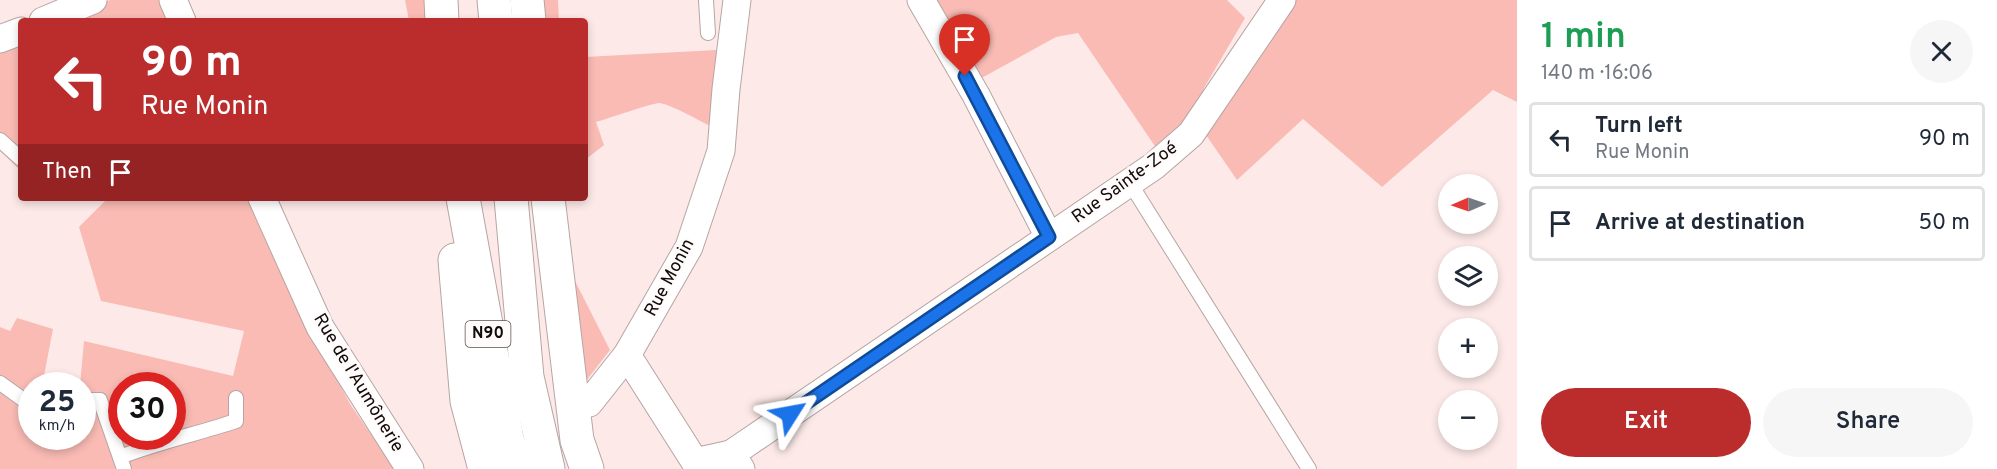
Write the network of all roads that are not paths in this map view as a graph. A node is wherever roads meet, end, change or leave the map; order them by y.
1 (93, 0) edge
2 (173, 0) edge
3 (441, 0) edge
4 (494, 0) edge
5 (527, 0) edge
6 (706, 0) edge
7 (737, 0) edge
8 (921, 0) edge
9 (1282, 0) edge
10 (50, 18) edge
11 (181, 18) edge
12 (442, 18) edge
13 (496, 18) edge
14 (529, 18) edge
15 (18, 31) edge
16 (708, 33) dead end
17 (0, 39) edge
18 (0, 140) edge
19 (18, 156) edge
20 (1130, 183) junction
21 (263, 201) edge
22 (455, 201) edge
23 (464, 201) edge
24 (511, 201) edge
25 (532, 201) edge
26 (548, 201) edge
27 (1049, 237) junction
28 (518, 297) junction
29 (627, 355) junction
30 (0, 383) edge
31 (18, 396) edge
32 (236, 398) dead end
33 (96, 400) edge
34 (589, 403) dead end
35 (736, 461) edge
36 (122, 463) edge
37 (410, 469) edge
38 (485, 469) edge
39 (517, 469) edge
40 (548, 469) edge
41 (587, 469) edge
42 (1309, 469) edge

1 - 10 street
2 - 11 street
3 - 12 highway
4 - 13 highway
5 - 14 highway
6 - 16 lane
7 - 29 street, Rue Monin
8 - 27 street
9 - 20 street, Rue Sainte-Zoé
15 - 17 street
18 - 19 lane
20 - 27 street, Rue Sainte-Zoé
20 - 42 lane
21 - 37 street, Rue de l'Aumônerie
22 - 38 highway
23 - 39 highway, N90
24 - 28 highway, N90
25 - 28 highway
26 - 41 highway
27 - 35 street, Rue Sainte-Zoé
28 - 40 highway, N90
29 - 34 street, Rue Monin
29 - 35 street
30 - 31 lane
32 - 36 lane
33 - 36 lane

